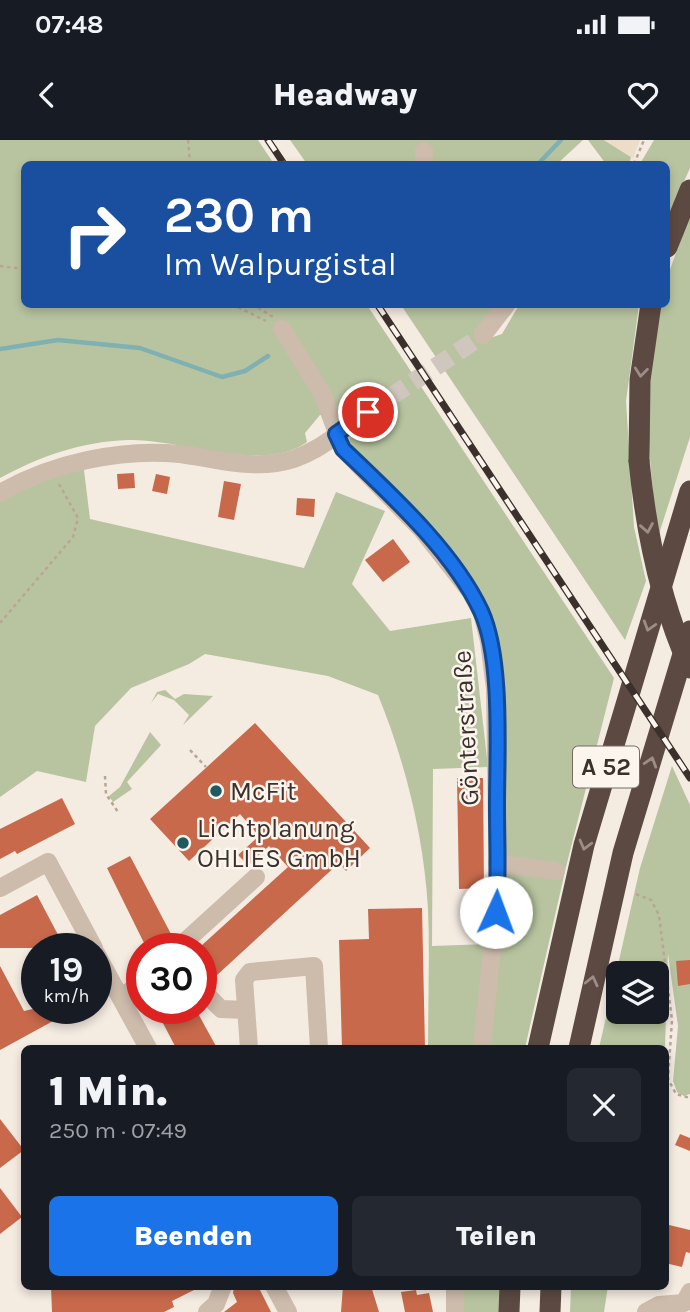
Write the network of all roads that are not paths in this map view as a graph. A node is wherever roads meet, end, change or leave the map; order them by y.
1 (690, 190) edge
2 (670, 240) edge
3 (499, 308) edge
4 (650, 308) edge
5 (282, 329) road end
6 (482, 335) tunnel mouth
7 (368, 412) tunnel mouth
8 (336, 434) junction
9 (690, 491) edge
10 (0, 493) edge
11 (690, 631) edge
12 (690, 667) edge
13 (497, 863) junction
14 (556, 871) dead end
15 (256, 877) dead end
16 (0, 888) edge
17 (85, 933) edge
18 (194, 933) edge
19 (112, 982) edge
20 (126, 993) edge
21 (120, 996) junction
22 (217, 1006) edge
23 (246, 1010) junction
24 (146, 1045) edge
25 (249, 1045) edge
26 (320, 1045) edge
27 (482, 1045) edge
28 (539, 1045) edge
29 (580, 1045) edge
30 (221, 1290) edge
31 (276, 1290) edge
32 (455, 1290) edge
33 (510, 1290) edge
34 (551, 1290) edge
35 (688, 1301) edge
36 (207, 1312) edge
37 (288, 1312) edge
38 (455, 1312) edge
39 (509, 1312) edge
40 (550, 1312) edge
41 (646, 1312) edge

1 - 2 highway
3 - 6 street
4 -> 12 highway, bridge
5 - 8 street, Gönterstraße
7 - 8 street
8 - 10 street
8 - 13 street, Gönterstraße
9 -> 28 highway, A 52
29 -> 11 highway, A 52
13 - 14 street
13 - 27 street, Gönterstraße
15 - 18 street
16 - 17 street
19 - 21 street
20 - 21 street
21 - 24 street
22 - 23 street
23 - 25 street
23 - 26 street
30 - 36 street
31 - 37 street
32 - 38 street
33 - 39 highway
34 - 40 highway
35 - 41 street

